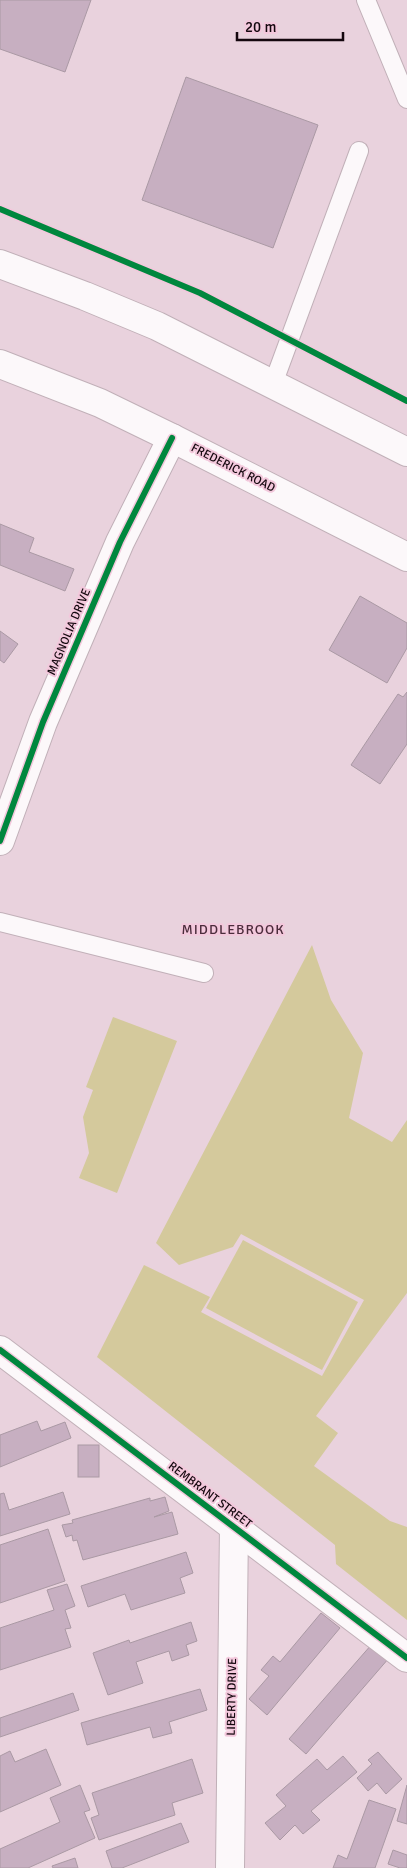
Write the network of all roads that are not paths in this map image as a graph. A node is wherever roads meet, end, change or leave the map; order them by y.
1 (366, 0) edge
2 (407, 100) edge
3 (360, 151) dead end
4 (0, 264) edge
5 (1, 369) edge
6 (273, 384) junction
7 (172, 438) junction
8 (404, 450) edge
9 (407, 557) edge
10 (0, 841) edge
11 (0, 922) edge
12 (204, 973) dead end
13 (0, 1350) edge
14 (234, 1526) junction
15 (407, 1658) edge
16 (230, 1868) edge

1 - 2 lane
3 - 6 lane
4 - 6 street
5 - 7 street, FREDERICK ROAD
6 - 8 street
7 - 9 street, FREDERICK ROAD
7 - 10 street, MAGNOLIA DRIVE
11 - 12 lane
13 - 14 street, REMBRANT STREET
14 - 15 street, REMBRANT STREET
14 - 16 street, LIBERTY DRIVE

